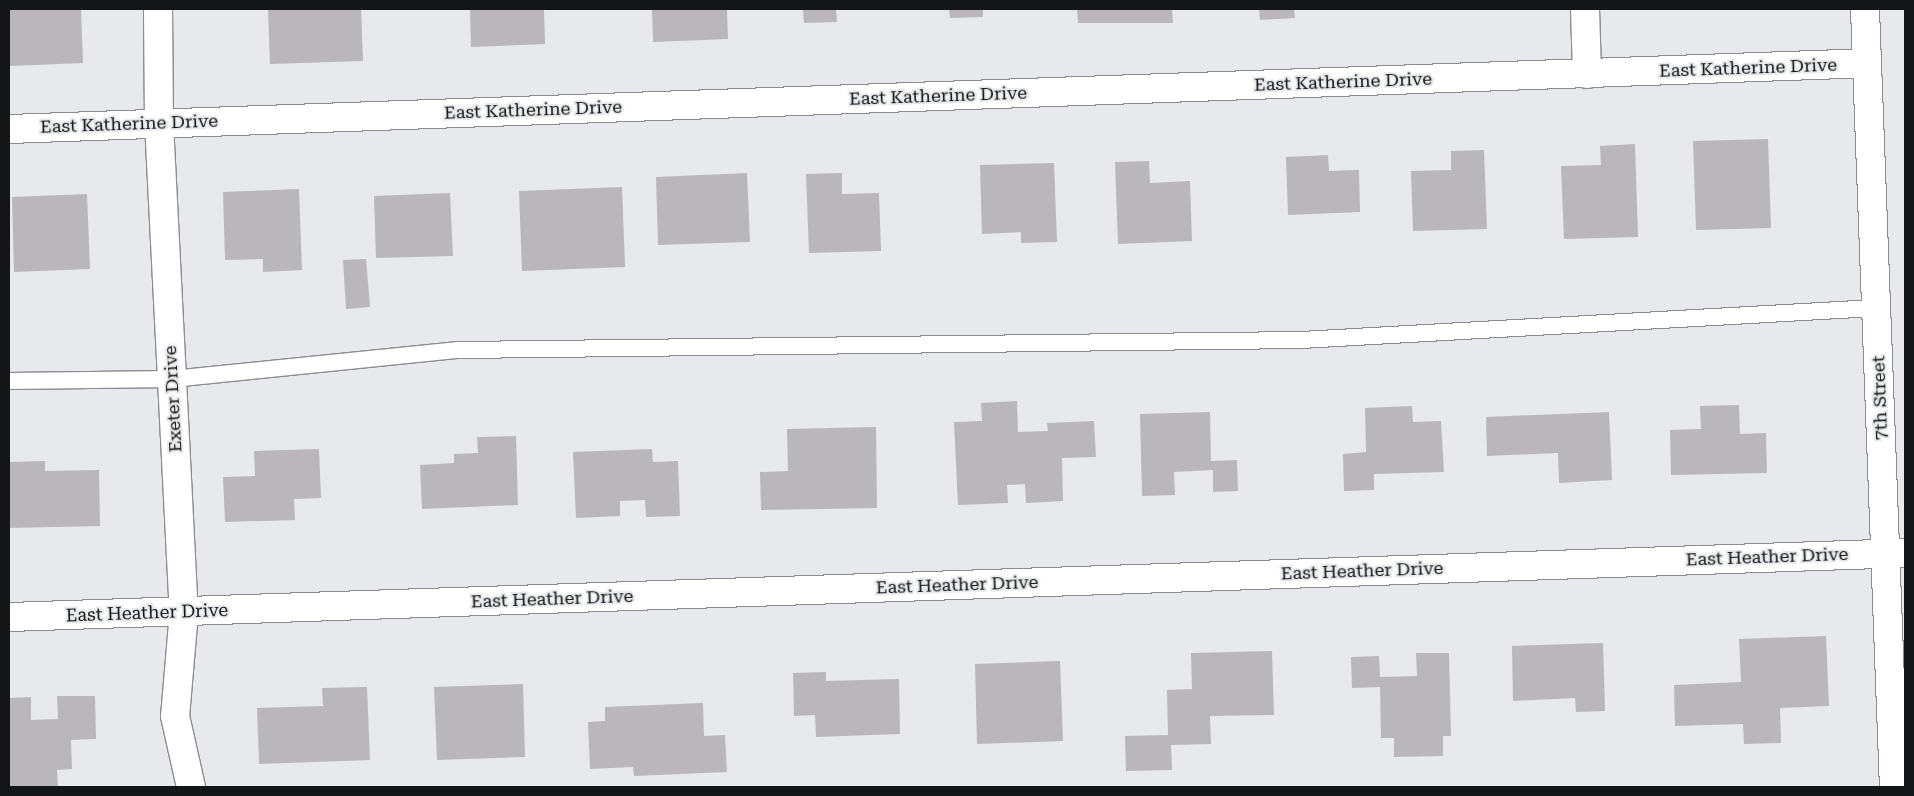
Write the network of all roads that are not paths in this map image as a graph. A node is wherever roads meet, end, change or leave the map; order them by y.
1 (158, 9) edge
2 (1585, 9) edge
3 (1866, 9) edge
4 (1867, 63) junction
5 (1587, 74) junction
6 (159, 123) junction
7 (9, 129) edge
8 (1876, 308) junction
9 (172, 379) junction
10 (9, 381) edge
11 (1895, 553) edge
12 (184, 612) junction
13 (9, 616) edge
14 (191, 787) edge
15 (1893, 787) edge
16 (1905, 787) edge

1 - 6 street, Exeter Drive
2 - 5 street
3 - 4 street, 7th Street
4 - 5 street, East Katherine Drive
4 - 8 street, 7th Street
5 - 6 street, East Katherine Drive
6 - 7 street, East Katherine Drive
6 - 9 street, Exeter Drive
8 - 9 lane
8 - 11 street, 7th Street
9 - 10 lane
9 - 12 street, Exeter Drive
11 - 12 street, East Heather Drive
11 - 15 street, 7th Street
12 - 13 street, East Heather Drive
12 - 14 street, Exeter Drive
15 - 16 lane

